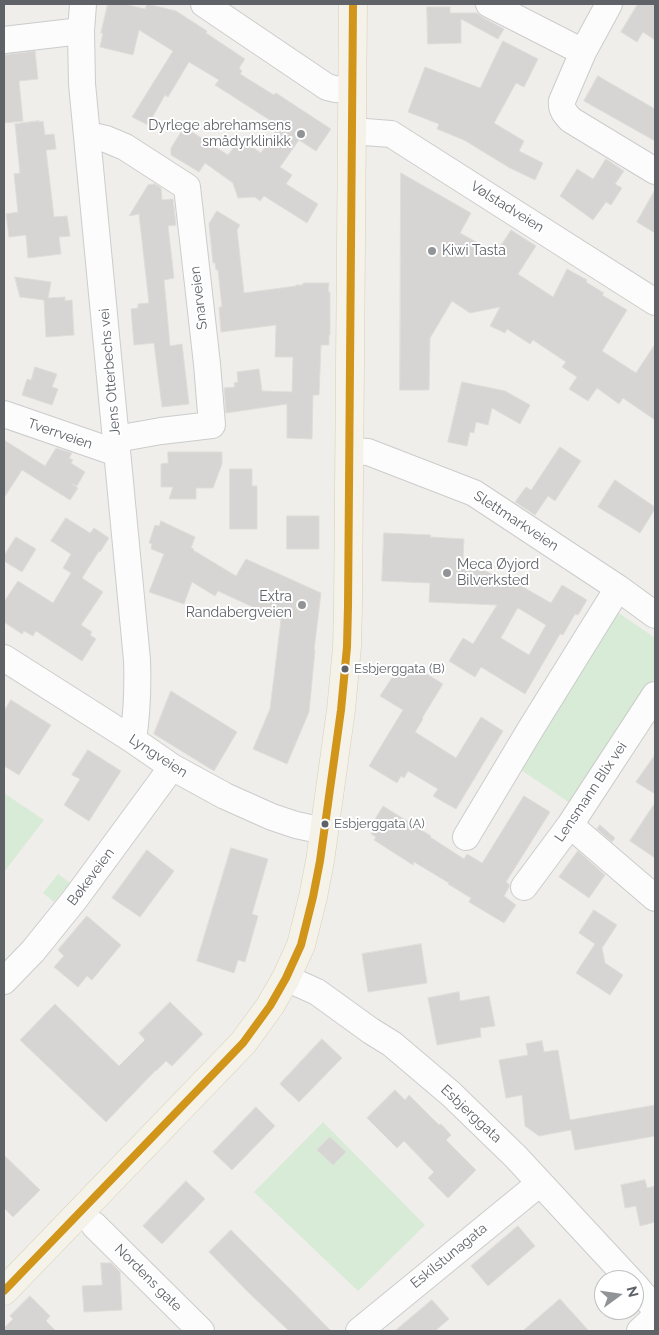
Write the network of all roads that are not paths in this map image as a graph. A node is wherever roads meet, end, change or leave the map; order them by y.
1 (83, 4) edge
2 (204, 4) edge
3 (353, 4) edge
4 (489, 4) edge
5 (609, 4) edge
6 (81, 31) junction
7 (4, 40) edge
8 (583, 52) junction
9 (352, 90) junction
10 (352, 131) junction
11 (88, 135) junction
12 (655, 171) edge
13 (655, 302) edge
14 (4, 414) edge
15 (116, 446) junction
16 (350, 451) junction
17 (618, 588) junction
18 (655, 615) edge
19 (4, 658) edge
20 (655, 695) edge
21 (133, 740) junction
22 (172, 767) junction
23 (570, 825) junction
24 (324, 831) junction
25 (466, 837) dead end
26 (524, 887) dead end
27 (655, 898) edge
28 (286, 978) junction
29 (4, 981) edge
30 (540, 1182) junction
31 (94, 1226) dead end
32 (621, 1270) edge
33 (4, 1291) edge
34 (644, 1296) edge
35 (655, 1309) edge
36 (655, 1317) edge
37 (201, 1331) edge
38 (359, 1331) edge
39 (640, 1331) edge

1 - 6 street, Jens Otterbechs vei
2 - 9 street
3 - 9 main road
4 - 8 street
5 - 8 street
6 - 7 street
6 - 11 street, Jens Otterbechs vei
8 - 12 street
9 - 10 main road
10 - 13 street, Vølstadveien
10 - 16 main road
11 - 15 street, Jens Otterbechs vei
11 - 15 street, Snarveien
14 - 15 street, Tverrveien
15 - 21 street, Jens Otterbechs vei
16 - 17 street, Slettmarkveien
16 - 24 main road
17 - 18 street, Slettmarkveien
17 - 25 street
19 - 21 street, Lyngveien
20 - 23 street, Lensmann Blix vei
21 - 22 street, Lyngveien
22 - 24 street, Lyngveien
22 - 29 street, Bøkeveien
23 - 26 street, Lensmann Blix vei
23 - 27 street
24 - 28 main road
28 - 30 street, Esbjerggata
28 - 33 main road
30 - 32 street, Esbjerggata
30 - 38 street, Eskilstunagata
31 - 37 street, Nordens gate
34 - 35 street
36 - 39 street

